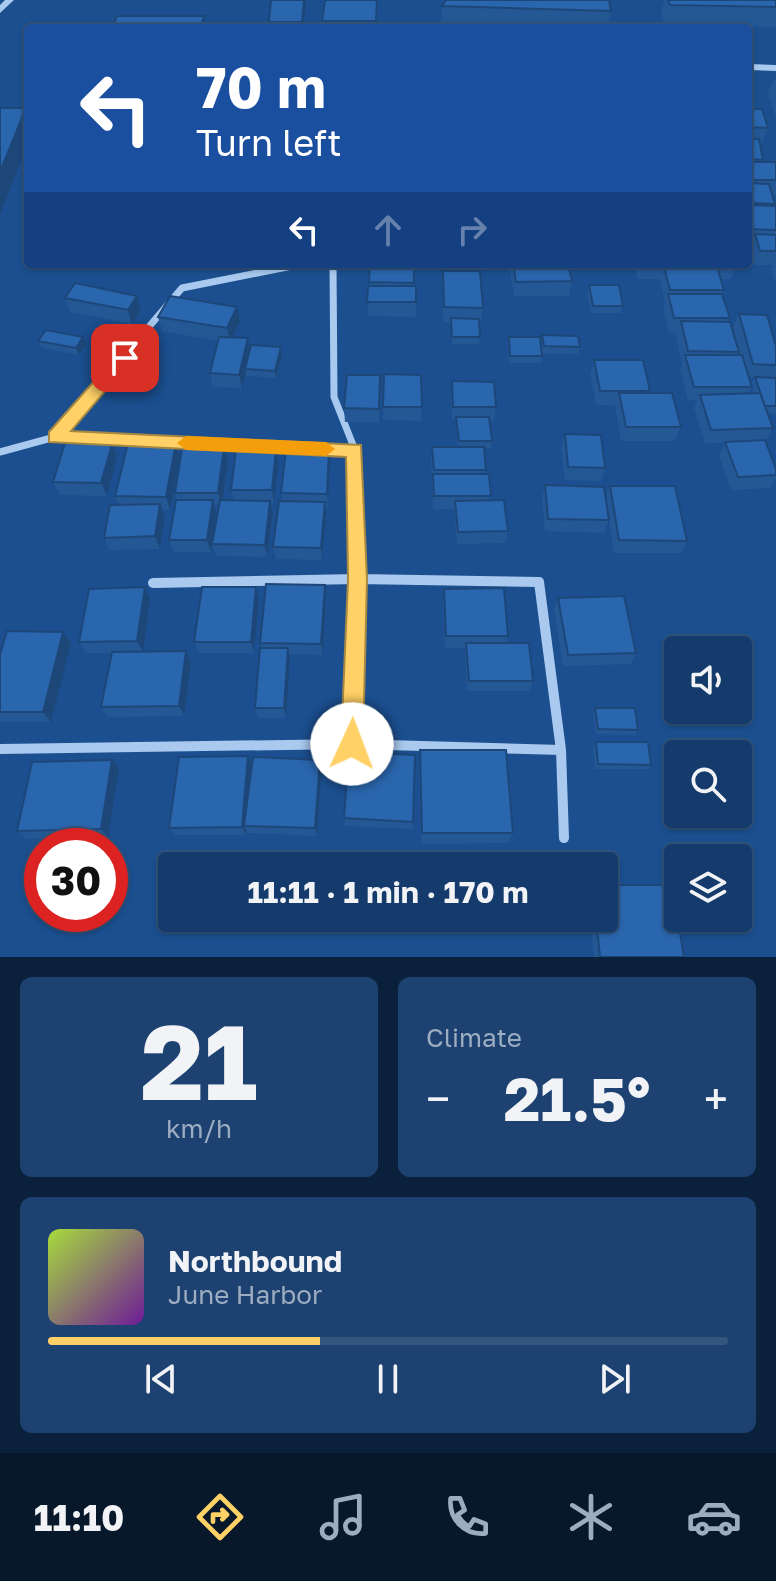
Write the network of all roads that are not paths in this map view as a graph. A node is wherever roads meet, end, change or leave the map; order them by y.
1 (10, 0) edge
2 (0, 10) edge
3 (752, 67) edge
4 (776, 68) edge
5 (282, 268) edge
6 (333, 268) edge
7 (55, 437) junction
8 (355, 450) junction
9 (0, 452) edge
10 (357, 579) junction
11 (153, 583) dead end
12 (352, 744) junction
13 (0, 749) edge
14 (561, 750) junction
15 (564, 838) dead end

1 - 2 street
3 - 4 street
5 - 7 street
6 - 8 street
7 - 8 street
7 - 9 street
8 - 10 street
10 - 11 street
10 - 12 street
10 - 14 street
12 - 13 street
12 - 14 street
14 - 15 street

